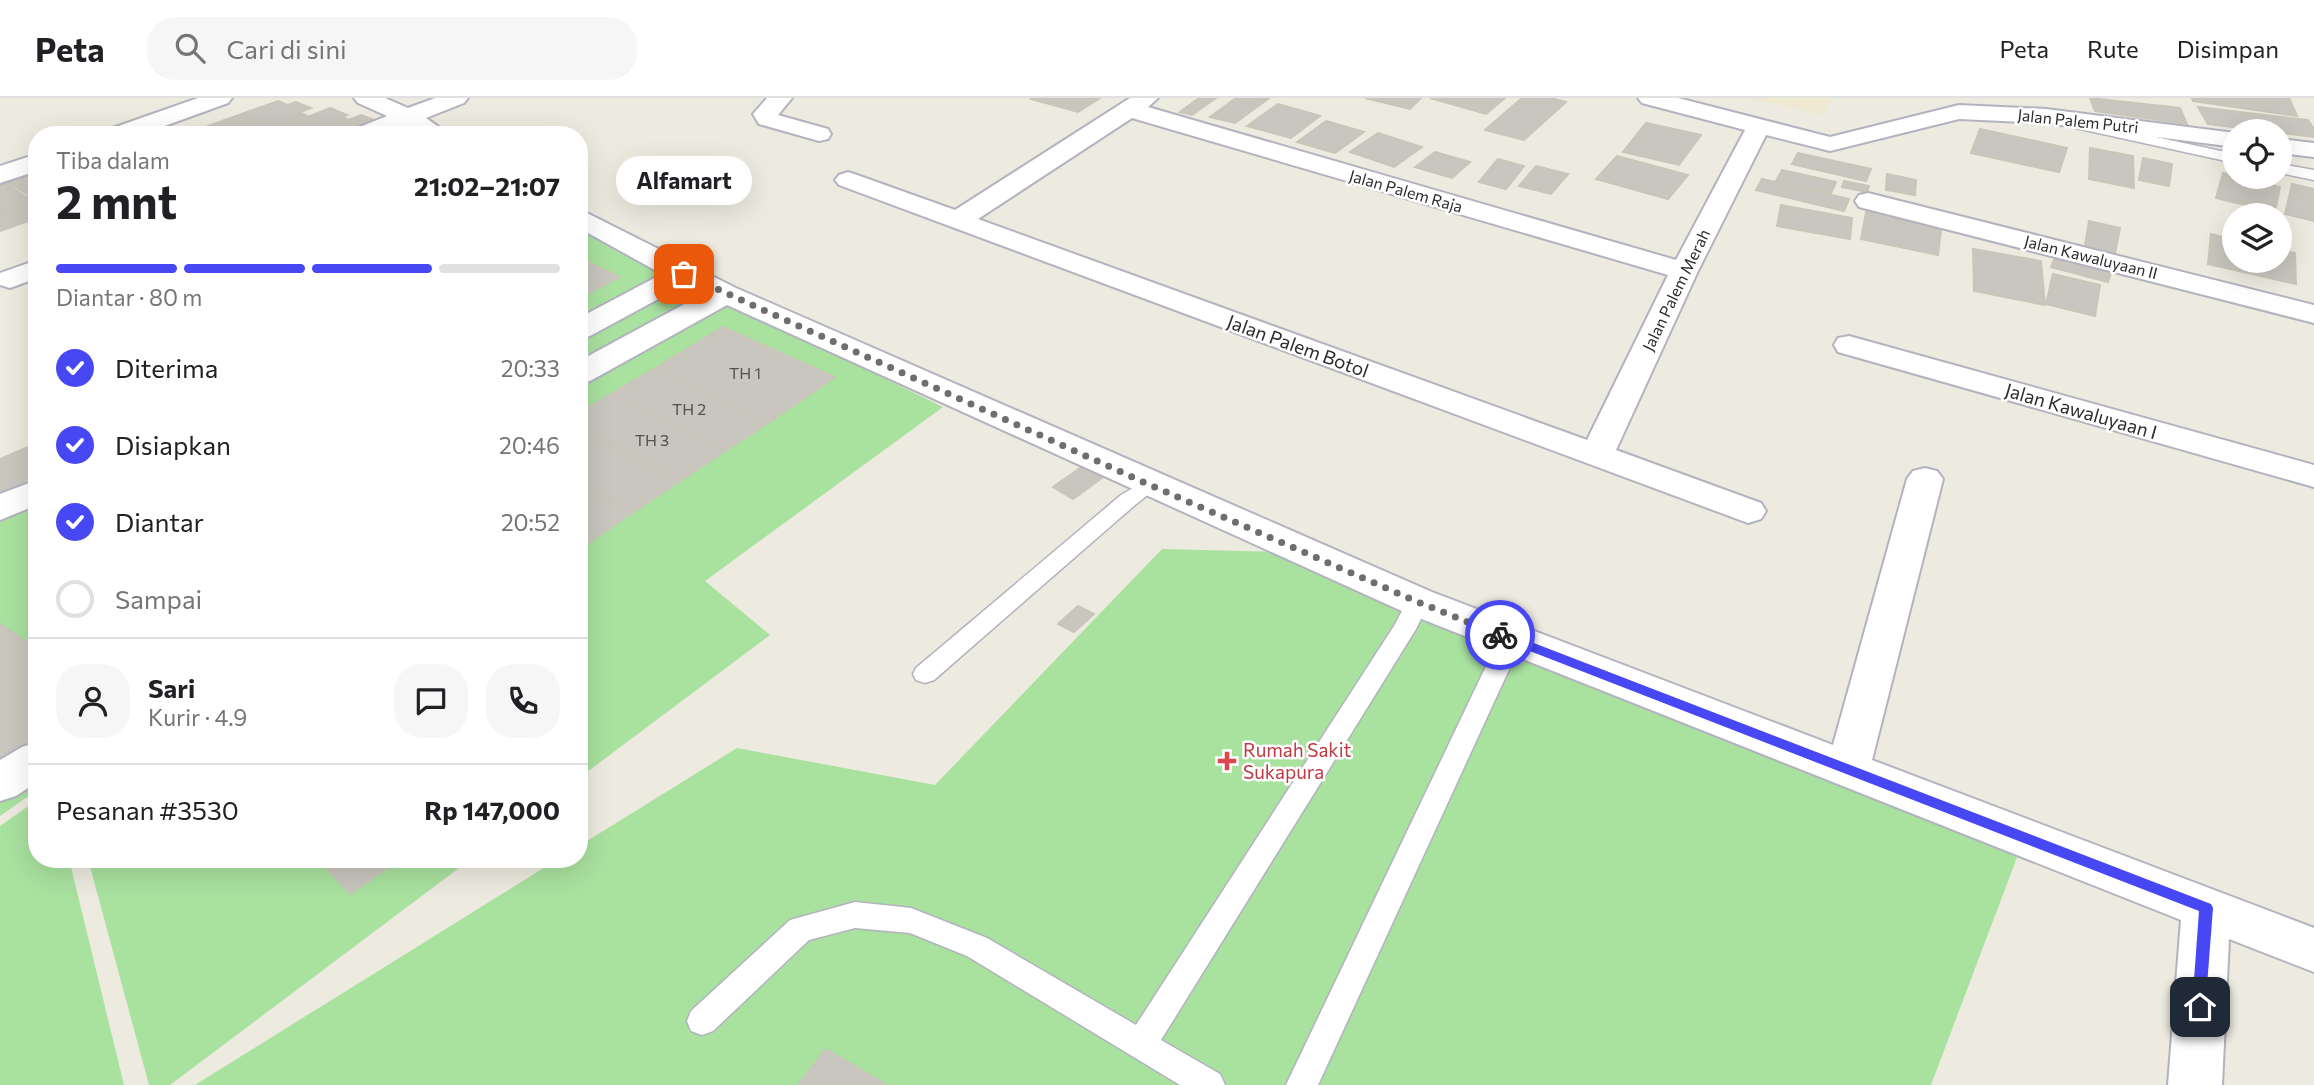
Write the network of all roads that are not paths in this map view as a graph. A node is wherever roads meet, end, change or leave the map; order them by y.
1 (220, 98) edge
2 (366, 98) edge
3 (456, 98) edge
4 (780, 98) edge
5 (1650, 98) edge
6 (1137, 104) edge
7 (1963, 105) edge
8 (2042, 107) edge
9 (406, 116) junction
10 (141, 126) edge
11 (382, 126) edge
12 (423, 126) edge
13 (1759, 126) junction
14 (819, 134) dead end
15 (2222, 138) edge
16 (2292, 147) edge
17 (2314, 150) edge
18 (2222, 156) edge
19 (28, 165) edge
20 (2292, 170) edge
21 (0, 175) edge
22 (2314, 175) edge
23 (848, 180) dead end
24 (1868, 201) dead end
25 (958, 220) junction
26 (588, 222) edge
27 (1684, 271) junction
28 (28, 272) edge
29 (684, 274) junction
30 (10, 279) dead end
31 (726, 294) junction
32 (2314, 314) edge
33 (588, 325) edge
34 (1849, 345) dead end
35 (588, 368) edge
36 (1596, 456) junction
37 (2314, 476) edge
38 (1924, 479) dead end
39 (1150, 485) junction
40 (28, 495) edge
41 (0, 508) edge
42 (1748, 511) dead end
43 (1418, 602) junction
44 (1511, 639) junction
45 (925, 674) dead end
46 (28, 765) edge
47 (1848, 769) junction
48 (0, 783) edge
49 (2206, 908) junction
50 (2314, 950) edge
51 (702, 1021) dead end
52 (1140, 1046) junction
53 (1209, 1085) edge
54 (1302, 1085) edge
55 (2195, 1085) edge

1 - 10 street
2 - 9 street
3 - 9 street
4 - 14 street
5 - 13 street, Jalan Palem Putri
6 - 25 street, Jalan Palem Raja
6 - 27 street, Jalan Palem Raja
7 - 8 street, Jalan Palem Putri
7 - 13 street, Jalan Palem Putri
8 - 15 street, Jalan Palem Putri
8 - 18 lane
9 - 11 street
9 - 12 street
13 - 27 street, Jalan Palem Merah
16 - 17 street
19 - 21 street
20 - 22 lane
23 - 25 street, Jalan Palem Botol
24 - 32 street, Jalan Kawaluyaan II
25 - 36 street, Jalan Palem Botol
26 - 29 street
27 - 36 street, Jalan Palem Merah
28 - 30 street
29 - 31 street
29 - 33 street
31 - 35 street
31 - 39 street
34 - 37 street, Jalan Kawaluyaan I
36 - 42 street, Jalan Palem Botol
38 - 47 street
39 - 43 street
39 - 45 lane
40 - 41 street
43 - 44 street
43 - 52 lane
44 - 47 street
44 - 54 lane
46 - 48 street
47 - 49 street
49 - 50 street
49 - 55 street
51 - 52 lane
52 - 53 lane

